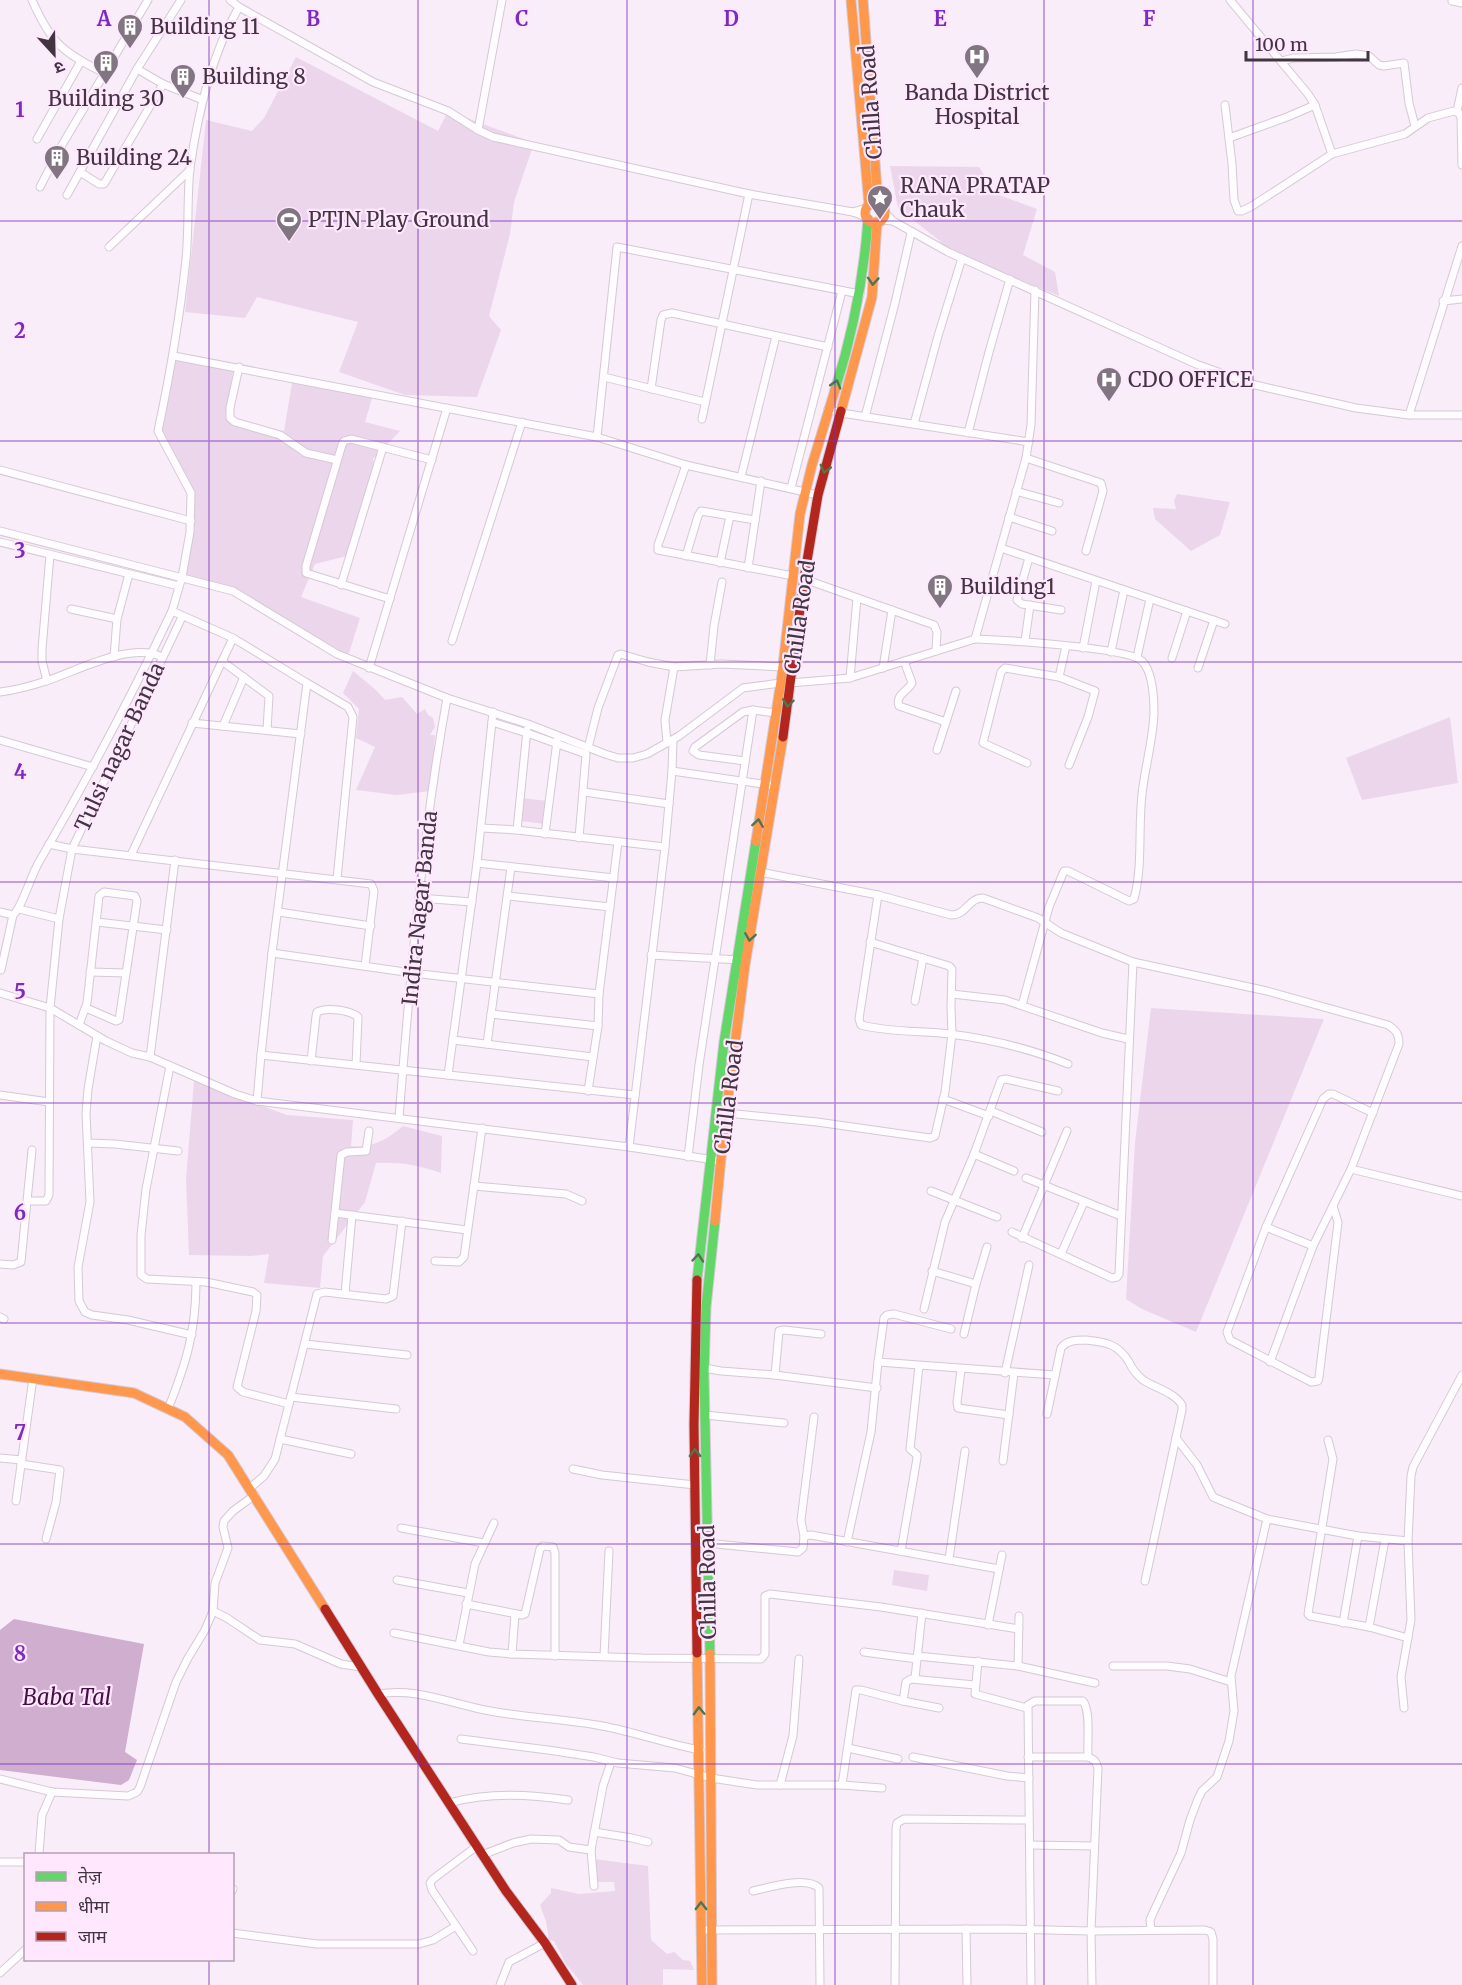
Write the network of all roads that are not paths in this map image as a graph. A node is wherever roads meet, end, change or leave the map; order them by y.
1 (32, 0) edge
2 (148, 0) edge
3 (181, 0) edge
4 (230, 0) edge
5 (502, 0) edge
6 (1230, 0) edge
7 (1452, 1) edge
8 (1462, 3) edge
9 (863, 4) edge
10 (852, 5) edge
11 (239, 7) junction
12 (81, 61) junction
13 (1282, 61) junction
14 (137, 69) junction
15 (104, 73) junction
16 (163, 84) junction
17 (1462, 88) edge
18 (203, 99) junction
19 (1225, 105) dead end
20 (1315, 105) junction
21 (1457, 111) junction
22 (1415, 126) junction
23 (478, 130) junction
24 (1229, 138) junction
25 (37, 139) dead end
26 (1332, 154) junction
27 (1462, 165) edge
28 (190, 170) junction
29 (80, 172) junction
30 (40, 187) dead end
31 (748, 194) junction
32 (67, 195) dead end
33 (874, 213) junction
34 (911, 233) junction
35 (1462, 246) edge
36 (109, 247) dead end
37 (962, 258) junction
38 (734, 270) junction
39 (1010, 279) junction
40 (1035, 290) junction
41 (842, 291) junction
42 (860, 294) junction
43 (1462, 299) edge
44 (1443, 301) junction
45 (722, 324) junction
46 (776, 336) junction
47 (828, 347) junction
48 (174, 356) junction
49 (239, 367) junction
50 (604, 377) junction
51 (651, 389) junction
52 (705, 402) junction
53 (447, 408) junction
54 (828, 408) junction
55 (841, 413) junction
56 (1408, 415) junction
57 (1462, 415) edge
58 (865, 417) junction
59 (702, 419) dead end
60 (522, 422) junction
61 (914, 424) junction
62 (968, 433) junction
63 (597, 437) junction
64 (1029, 442) junction
65 (383, 447) junction
66 (1026, 458) junction
67 (337, 460) junction
68 (432, 460) junction
69 (686, 465) junction
70 (0, 470) edge
71 (741, 477) junction
72 (761, 481) junction
73 (791, 488) junction
74 (805, 491) junction
75 (1016, 491) junction
76 (819, 495) junction
77 (1059, 503) dead end
78 (730, 516) junction
79 (1009, 517) junction
80 (755, 520) junction
81 (191, 521) junction
82 (0, 531) edge
83 (1052, 531) dead end
84 (0, 542) edge
85 (1001, 548) junction
86 (1086, 551) dead end
87 (50, 555) junction
88 (686, 556) junction
89 (1029, 558) junction
90 (720, 563) junction
91 (748, 568) junction
92 (129, 574) junction
93 (793, 576) junction
94 (182, 577) junction
95 (804, 579) junction
96 (1096, 581) junction
97 (722, 582) dead end
98 (341, 585) junction
99 (179, 586) junction
100 (1124, 590) junction
101 (856, 598) junction
102 (390, 599) junction
103 (1150, 599) junction
104 (1030, 605) junction
105 (70, 609) dead end
106 (892, 610) junction
107 (1061, 610) dead end
108 (172, 611) junction
109 (1187, 611) junction
110 (182, 616) junction
111 (117, 619) junction
112 (1214, 620) junction
113 (1225, 624) dead end
114 (233, 639) junction
115 (975, 639) junction
116 (452, 640) dead end
117 (1025, 641) junction
118 (1066, 646) junction
119 (1083, 648) junction
120 (936, 651) junction
121 (153, 652) junction
122 (1111, 652) junction
123 (114, 657) junction
124 (162, 657) junction
125 (1137, 657) junction
126 (1173, 658) dead end
127 (904, 661) junction
128 (222, 662) junction
129 (710, 665) junction
130 (674, 667) junction
131 (369, 668) junction
132 (782, 668) junction
133 (883, 668) junction
134 (1198, 668) dead end
135 (1059, 676) junction
136 (244, 677) junction
137 (850, 678) junction
138 (47, 681) junction
139 (307, 683) junction
140 (785, 683) junction
141 (956, 691) dead end
142 (0, 692) edge
143 (447, 698) junction
144 (753, 710) junction
145 (493, 712) junction
146 (776, 713) junction
147 (492, 722) junction
148 (946, 722) junction
149 (192, 723) junction
150 (528, 724) junction
151 (223, 726) junction
152 (267, 730) junction
153 (527, 733) junction
154 (301, 734) junction
155 (0, 740) edge
156 (557, 740) junction
157 (670, 742) junction
158 (588, 748) junction
159 (937, 750) dead end
160 (746, 761) junction
161 (1027, 763) dead end
162 (1069, 765) dead end
163 (93, 767) junction
164 (672, 771) junction
165 (743, 780) junction
166 (764, 783) junction
167 (776, 786) junction
168 (584, 792) junction
169 (669, 804) junction
170 (481, 828) junction
171 (517, 830) junction
172 (546, 834) junction
173 (579, 837) junction
174 (618, 842) junction
175 (49, 844) junction
176 (665, 847) junction
177 (72, 849) junction
178 (131, 855) junction
179 (176, 860) junction
180 (477, 863) junction
181 (512, 867) junction
182 (760, 872) junction
183 (283, 873) junction
184 (614, 878) junction
185 (337, 879) junction
186 (508, 896) junction
187 (878, 896) junction
188 (751, 897) junction
189 (420, 898) junction
190 (472, 902) junction
191 (610, 907) junction
192 (0, 912) edge
193 (16, 912) junction
194 (279, 912) junction
195 (59, 919) junction
196 (97, 922) junction
197 (1045, 923) junction
198 (134, 926) junction
199 (371, 926) junction
200 (167, 930) junction
201 (870, 942) junction
202 (272, 953) junction
203 (651, 955) junction
204 (716, 958) junction
205 (923, 958) junction
206 (741, 960) junction
207 (1133, 962) junction
208 (364, 966) junction
209 (1, 970) edge
210 (90, 972) junction
211 (126, 973) junction
212 (412, 973) junction
213 (460, 979) junction
214 (495, 982) junction
215 (0, 993) edge
216 (599, 994) junction
217 (952, 994) junction
218 (915, 1000) dead end
219 (1022, 1005) junction
220 (50, 1008) junction
221 (86, 1008) junction
222 (492, 1014) junction
223 (78, 1025) junction
224 (598, 1026) junction
225 (952, 1034) junction
226 (97, 1036) junction
227 (1128, 1039) junction
228 (453, 1040) junction
229 (488, 1044) junction
230 (261, 1055) junction
231 (150, 1057) junction
232 (593, 1058) junction
233 (311, 1061) junction
234 (1068, 1064) dead end
235 (356, 1065) junction
236 (170, 1066) junction
237 (402, 1070) junction
238 (448, 1076) junction
239 (588, 1091) junction
240 (1058, 1091) dead end
241 (0, 1095) edge
242 (634, 1095) junction
243 (944, 1099) junction
244 (257, 1101) junction
245 (49, 1102) junction
246 (727, 1113) junction
247 (990, 1113) junction
248 (1373, 1113) junction
249 (399, 1118) junction
250 (482, 1128) junction
251 (369, 1131) dead end
252 (1067, 1131) dead end
253 (1042, 1132) dead end
254 (88, 1143) junction
255 (629, 1147) junction
256 (153, 1149) junction
257 (32, 1150) dead end
258 (178, 1151) dead end
259 (974, 1154) junction
260 (688, 1157) junction
261 (709, 1160) junction
262 (721, 1161) junction
263 (1351, 1169) junction
264 (1014, 1171) dead end
265 (1026, 1178) dead end
266 (1044, 1185) junction
267 (474, 1186) junction
268 (932, 1191) dead end
269 (1462, 1196) edge
270 (954, 1199) junction
271 (28, 1201) junction
272 (582, 1201) dead end
273 (1084, 1202) junction
274 (1333, 1206) junction
275 (334, 1213) junction
276 (352, 1215) junction
277 (1121, 1216) junction
278 (997, 1217) dead end
279 (402, 1221) junction
280 (1266, 1227) junction
281 (467, 1230) junction
282 (1012, 1232) dead end
283 (1023, 1238) junction
284 (332, 1240) dead end
285 (1313, 1246) junction
286 (987, 1247) dead end
287 (1060, 1254) junction
288 (435, 1261) dead end
289 (0, 1264) edge
290 (1029, 1265) dead end
291 (932, 1271) junction
292 (196, 1282) junction
293 (976, 1284) junction
294 (345, 1294) junction
295 (924, 1309) dead end
296 (951, 1329) dead end
297 (821, 1334) dead end
298 (964, 1334) dead end
299 (192, 1335) junction
300 (305, 1344) junction
301 (407, 1355) dead end
302 (878, 1362) junction
303 (1270, 1362) junction
304 (919, 1366) junction
305 (704, 1368) junction
306 (961, 1370) junction
307 (1005, 1373) junction
308 (1014, 1373) junction
309 (0, 1374) edge
310 (774, 1375) junction
311 (1462, 1375) edge
312 (1055, 1376) junction
313 (33, 1378) junction
314 (699, 1384) junction
315 (877, 1388) junction
316 (290, 1401) junction
317 (168, 1409) junction
318 (396, 1409) dead end
319 (1047, 1414) dead end
320 (705, 1415) junction
321 (1009, 1415) junction
322 (814, 1417) dead end
323 (784, 1423) dead end
324 (1176, 1438) junction
325 (280, 1439) junction
326 (1328, 1440) dead end
327 (965, 1451) dead end
328 (351, 1454) dead end
329 (0, 1458) edge
330 (1003, 1461) dead end
331 (22, 1462) junction
332 (573, 1469) dead end
333 (695, 1485) junction
334 (253, 1491) junction
335 (16, 1502) dead end
336 (1267, 1519) junction
337 (494, 1523) dead end
338 (400, 1528) dead end
339 (1322, 1528) junction
340 (804, 1536) junction
341 (1358, 1536) junction
342 (46, 1539) dead end
343 (1385, 1540) junction
344 (1408, 1541) junction
345 (696, 1542) junction
346 (847, 1542) junction
347 (484, 1543) junction
348 (708, 1544) junction
349 (609, 1551) dead end
350 (901, 1551) junction
351 (1002, 1555) dead end
352 (949, 1559) junction
353 (999, 1569) junction
354 (397, 1580) dead end
355 (1145, 1581) dead end
356 (468, 1593) junction
357 (466, 1604) junction
358 (213, 1611) junction
359 (922, 1613) junction
360 (515, 1614) junction
361 (1019, 1616) dead end
362 (1343, 1623) junction
363 (988, 1625) junction
364 (1369, 1627) junction
365 (1019, 1629) junction
366 (393, 1634) dead end
367 (1408, 1638) junction
368 (459, 1645) junction
369 (864, 1652) dead end
370 (512, 1654) junction
371 (555, 1656) junction
372 (604, 1656) junction
373 (710, 1657) junction
374 (698, 1658) junction
375 (917, 1658) junction
376 (799, 1659) dead end
377 (978, 1661) junction
378 (1018, 1665) junction
379 (1113, 1666) dead end
380 (361, 1667) junction
381 (915, 1678) junction
382 (1231, 1682) junction
383 (1095, 1683) dead end
384 (975, 1685) junction
385 (378, 1694) junction
386 (903, 1701) junction
387 (939, 1708) dead end
388 (1027, 1708) junction
389 (1404, 1708) dead end
390 (461, 1739) dead end
391 (848, 1748) junction
392 (700, 1750) junction
393 (913, 1757) dead end
394 (1028, 1757) junction
395 (1088, 1757) junction
396 (898, 1759) dead end
397 (611, 1762) junction
398 (700, 1774) junction
399 (711, 1778) junction
400 (1029, 1778) junction
401 (0, 1779) edge
402 (780, 1785) junction
403 (842, 1785) junction
404 (882, 1788) dead end
405 (52, 1792) junction
406 (568, 1800) dead end
407 (449, 1803) junction
408 (1029, 1820) junction
409 (594, 1832) junction
410 (648, 1842) dead end
411 (1030, 1845) junction
412 (1093, 1846) junction
413 (591, 1850) junction
414 (479, 1851) junction
415 (39, 1853) edge
416 (0, 1862) edge
417 (24, 1862) edge
418 (594, 1886) dead end
419 (753, 1891) dead end
420 (456, 1926) junction
421 (819, 1929) junction
422 (894, 1929) junction
423 (966, 1929) junction
424 (702, 1930) junction
425 (712, 1930) junction
426 (1030, 1930) junction
427 (1150, 1930) junction
428 (1091, 1931) junction
429 (234, 1933) edge
430 (545, 1943) junction
431 (24, 1951) edge
432 (473, 1951) dead end
433 (0, 1973) edge
434 (500, 1985) edge
435 (572, 1985) edge
436 (702, 1985) edge
437 (712, 1985) edge
438 (820, 1985) edge
439 (895, 1985) edge
440 (967, 1985) edge
441 (1031, 1985) edge
442 (1092, 1985) edge
443 (1213, 1985) edge

1 - 12 street
2 - 15 street
3 - 14 street
4 - 11 street
5 - 23 street
6 - 13 street
7 - 8 street
9 - 10 main road
9 - 33 main road, Chilla Road
10 - 33 main road
11 - 18 street
11 - 23 street
12 - 15 street
12 - 25 street
13 - 20 street
13 - 22 street
14 - 16 street
14 - 29 street
15 - 30 street
16 - 18 street
16 - 29 street
17 - 21 street
18 - 28 street
19 - 24 street
20 - 24 street
20 - 26 street
21 - 22 street
21 - 27 street
22 - 26 street
23 - 31 street
24 - 26 street
28 - 36 street
28 - 48 street
29 - 32 street
31 - 33 street
31 - 38 street
33 - 34 street
33 - 42 main road
33 -> 55 main road, Chilla Road
34 - 37 street
34 - 58 street
35 - 44 street
37 - 39 street
37 - 61 street
38 - 41 street
38 - 45 street
38 - 50 street
39 - 40 street
39 - 62 street
40 - 56 street
40 - 64 street
41 - 42 street
41 - 47 street
54 -> 42 main road
43 - 44 street
44 - 56 street
45 - 46 street
45 - 51 street
45 - 52 street
46 - 47 street
46 - 71 street
47 - 73 street
48 - 49 street
48 - 81 street
49 - 53 street
49 - 67 street
50 - 51 street
50 - 63 street
51 - 52 street
52 - 59 street
53 - 60 street
53 - 68 street
54 - 55 street
54 - 74 main road
55 - 58 street
55 -> 76 main road, Chilla Road
56 - 57 street
58 - 61 street
60 - 63 street
60 - 116 street
61 - 62 street
62 - 64 street
63 - 69 street
64 - 66 street
65 - 67 street
65 - 68 street
65 - 98 street
66 - 75 street
66 - 86 street
67 - 98 street
68 - 102 street
69 - 71 street
69 - 88 street
70 - 81 street
71 - 72 street
72 - 73 street
72 - 80 street
73 - 74 street
74 - 76 street
74 - 93 main road
75 - 77 street
75 - 79 street
76 - 95 main road, Chilla Road
78 - 80 street
78 - 88 street
78 - 90 street
79 - 83 street
79 - 85 street
80 - 91 street
81 - 94 street
82 - 94 street
84 - 87 street
85 - 89 street
85 - 115 street
87 - 92 street
87 - 138 street
88 - 90 street
89 - 96 street
89 - 104 street
90 - 91 street
91 - 93 street
92 - 99 street
92 - 111 street
93 - 132 main road
94 - 99 street
94 - 131 street
95 - 101 street
95 - 140 main road, Chilla Road
96 - 100 street
96 - 119 street
97 - 129 street
98 - 102 street
99 - 108 street
100 - 103 street
100 - 122 street
101 - 106 street
101 - 137 street
102 - 131 street
103 - 109 street
103 - 125 street
104 - 107 street
104 - 117 street
105 - 111 street
106 - 120 street
106 - 133 street
108 - 110 street
108 - 121 street
109 - 112 street
109 - 126 street
110 - 114 street
110 - 124 street, Tulsi nagar Banda
111 - 123 street
112 - 113 street
112 - 134 street
114 - 128 street
114 - 139 street
115 - 117 street
115 - 120 street
117 - 118 street
118 - 119 street
118 - 135 street
119 - 122 street
120 - 127 street
121 - 123 street
121 - 124 street
121 - 163 street
122 - 125 street
123 - 138 street
124 - 177 street, Tulsi nagar Banda
125 - 197 street
127 - 133 street
127 - 148 street
128 - 136 street
128 - 149 street
129 - 130 street
129 - 132 street
130 - 157 street
130 - 158 street
131 - 143 street
132 - 140 main road
133 - 137 street
135 - 161 street
135 - 162 street
136 - 151 street
136 - 152 street
137 - 140 street
138 - 142 street
139 - 154 street
139 - 185 street
140 - 146 main road
140 - 157 street
140 -> 167 main road, Chilla Road
141 - 148 street
143 - 145 street
143 - 189 street, Indira Nagar Banda
144 - 146 street
144 - 160 street
144 - 160 street
145 - 147 street
145 - 150 street
146 - 166 main road
147 - 153 street
147 - 170 street
148 - 159 street
149 - 151 street
149 - 178 street
150 - 153 street
150 - 156 street
151 - 152 street
152 - 154 street
153 - 156 street
153 - 171 street
154 - 183 street
155 - 163 street
156 - 158 street
156 - 168 street
156 - 172 street
157 - 158 street
157 - 164 street
160 - 165 street
163 - 175 street
164 - 165 street
164 - 169 street
165 - 166 street
165 - 204 street
166 - 167 street
188 -> 166 main road
167 - 182 main road, Chilla Road
168 - 169 street
168 - 173 street
169 - 176 street
170 - 171 street
170 - 180 street
171 - 172 street
172 - 173 street
173 - 174 street
174 - 176 street
174 - 184 street
175 - 177 street
175 - 193 street
176 - 203 street
177 - 178 street, Tulsi nagar Banda
177 - 195 street
178 - 179 street, Tulsi nagar Banda
179 - 183 street, Tulsi nagar Banda
179 - 200 street
180 - 181 street
180 - 190 street
181 - 184 street
181 - 186 street
182 - 187 street
182 - 188 main road, Chilla Road
183 - 185 street, Tulsi nagar Banda
183 - 194 street
184 - 191 street
185 - 199 street, Tulsi nagar Banda
186 - 191 street
186 - 214 street
187 - 197 street
187 - 201 street
188 - 206 main road, Chilla Road
189 - 190 street
189 - 212 street, Indira Nagar Banda
190 - 213 street
191 - 216 street
192 - 193 street
193 - 195 street
193 - 209 street
194 - 199 street
194 - 202 street
195 - 220 street
196 - 198 street
196 - 198 street
196 - 210 street
197 - 207 street
197 - 219 street
198 - 200 street
198 - 211 street
199 - 208 street
200 - 231 street
201 - 205 street
201 - 225 street
202 - 208 street
202 - 230 street
203 - 204 street
203 - 242 street
204 - 206 street
204 - 260 street
205 - 217 street
205 - 218 street
206 - 246 main road, Chilla Road
206 - 261 main road
207 - 227 street
207 - 248 street
208 - 212 street
210 - 211 street
210 - 221 street
211 - 221 street
212 - 213 street
212 - 237 street, Indira Nagar Banda
213 - 214 street
213 - 228 street
214 - 216 street
214 - 222 street
215 - 220 street
216 - 224 street
217 - 219 street
217 - 225 street
219 - 227 street
220 - 223 street
220 - 245 street
221 - 223 street
222 - 224 street
222 - 229 street
223 - 226 street
224 - 232 street
225 - 234 street
225 - 243 street
226 - 231 street
226 - 254 street
227 - 277 street
228 - 229 street
228 - 238 street
229 - 232 street
230 - 233 street
230 - 244 street
231 - 236 street
232 - 239 street
233 - 235 street
233 - 235 street
235 - 237 street
236 - 244 street
236 - 256 street
237 - 238 street
237 - 249 street, Indira Nagar Banda
238 - 239 street
239 - 242 street
240 - 247 street
241 - 245 street
242 - 255 street
243 - 246 street
243 - 247 street
244 - 249 street
245 - 271 street
246 - 262 main road, Chilla Road
247 - 253 street
247 - 259 street
248 - 263 street
248 - 280 street
249 - 250 street
250 - 255 street
250 - 267 street
251 - 275 street
252 - 266 street
254 - 256 street
254 - 299 street
255 - 260 street
256 - 258 street
256 - 292 street
257 - 271 street
259 - 264 street
259 - 270 street
260 - 261 street
261 - 262 street
314 -> 261 main road
262 - 305 main road, Chilla Road
263 - 269 street
263 - 274 street
265 - 266 street
266 - 273 street
266 - 283 street
267 - 272 street
267 - 281 street
268 - 270 street
270 - 278 street
270 - 291 street
271 - 289 street
273 - 277 street
273 - 287 street
274 - 285 street
274 - 303 street
275 - 276 street
275 - 284 street
276 - 279 street
276 - 294 street
277 - 287 street
279 - 281 street
279 - 294 street
280 - 285 street
280 - 303 street
281 - 288 street
282 - 283 street
283 - 287 street
285 - 303 street
286 - 293 street
290 - 307 street
291 - 293 street
291 - 295 street
292 - 299 street
292 - 316 street
293 - 298 street
294 - 300 street
296 - 302 street
297 - 310 street
299 - 317 street
300 - 301 street
300 - 316 street
302 - 304 street
302 - 315 street
304 - 306 street
304 - 350 street
305 - 310 street
305 - 314 main road, Chilla Road
306 - 307 street
306 - 321 street
307 - 308 street
308 - 312 street
308 - 321 street
309 - 313 main road
310 - 315 street
311 - 344 street
312 - 319 street
312 - 324 street
313 - 317 main road
313 - 331 street
314 - 320 main road, Chilla Road
333 -> 314 main road
315 - 346 street
316 - 318 street
316 - 325 street
317 - 334 main road
320 - 323 street
320 - 348 main road, Chilla Road
321 - 330 street
322 - 340 street
324 - 336 street
324 - 355 street
325 - 328 street
325 - 334 street
326 - 339 street
327 - 352 street
329 - 331 street
331 - 335 street
331 - 342 street
332 - 333 street
333 - 345 main road
334 - 358 street
334 - 380 main road
336 - 339 street
336 - 382 street
337 - 347 street
338 - 347 street
339 - 341 street
339 - 362 street
340 - 346 street
340 - 348 street
341 - 343 street
341 - 362 street
343 - 344 street
343 - 364 street
344 - 367 street
345 - 348 street
345 - 374 main road
346 - 350 street
347 - 356 street
348 - 373 main road, Chilla Road
349 - 372 street
350 - 352 street
351 - 353 street
352 - 353 street
353 - 363 street
354 - 356 street
356 - 357 street
357 - 360 street
357 - 368 street
358 - 380 street
358 - 405 street
359 - 363 street
359 - 373 street
359 - 375 street
360 - 370 street
360 - 371 street
361 - 365 street
362 - 364 street
363 - 365 street
364 - 367 street
365 - 378 street
366 - 368 street
367 - 389 street
368 - 370 street
369 - 375 street
370 - 371 street
371 - 372 street
372 - 374 street
373 - 374 street
373 - 399 main road, Chilla Road
392 -> 374 main road
375 - 377 street
375 - 381 street
376 - 402 street
377 - 378 street
377 - 384 street
378 - 383 street
379 - 382 street
380 - 385 main road
381 - 384 street
381 - 386 street
382 - 427 street
384 - 388 street
385 - 392 street
385 - 407 main road
386 - 387 street
386 - 391 street
388 - 394 street
388 - 395 street
390 - 397 street
391 - 396 street
391 - 403 street
392 - 398 main road
393 - 400 street
394 - 395 street
394 - 400 street
395 - 412 street
397 - 398 street
397 - 409 street
398 - 399 street
424 -> 398 main road
399 - 402 street
399 - 425 main road, Chilla Road
400 - 408 street
401 - 405 street
402 - 403 street
403 - 404 street
405 - 415 street
406 - 407 street
407 - 414 main road
408 - 411 street
408 - 422 street
409 - 410 street
409 - 413 street
411 - 412 street
411 - 426 street
412 - 428 street
413 - 414 street
413 - 418 street
414 - 420 street
414 - 430 main road
416 - 417 street
419 - 421 street
420 - 429 street
420 - 432 street
421 - 422 street
421 - 425 street
421 - 438 street
422 - 423 street
422 - 439 street
423 - 426 street
423 - 440 street
424 - 425 street
424 - 436 main road
425 - 437 main road, Chilla Road
426 - 428 street
426 - 441 street
427 - 428 street
427 - 443 street
428 - 442 street
430 - 434 street
430 - 435 main road
431 - 433 street

